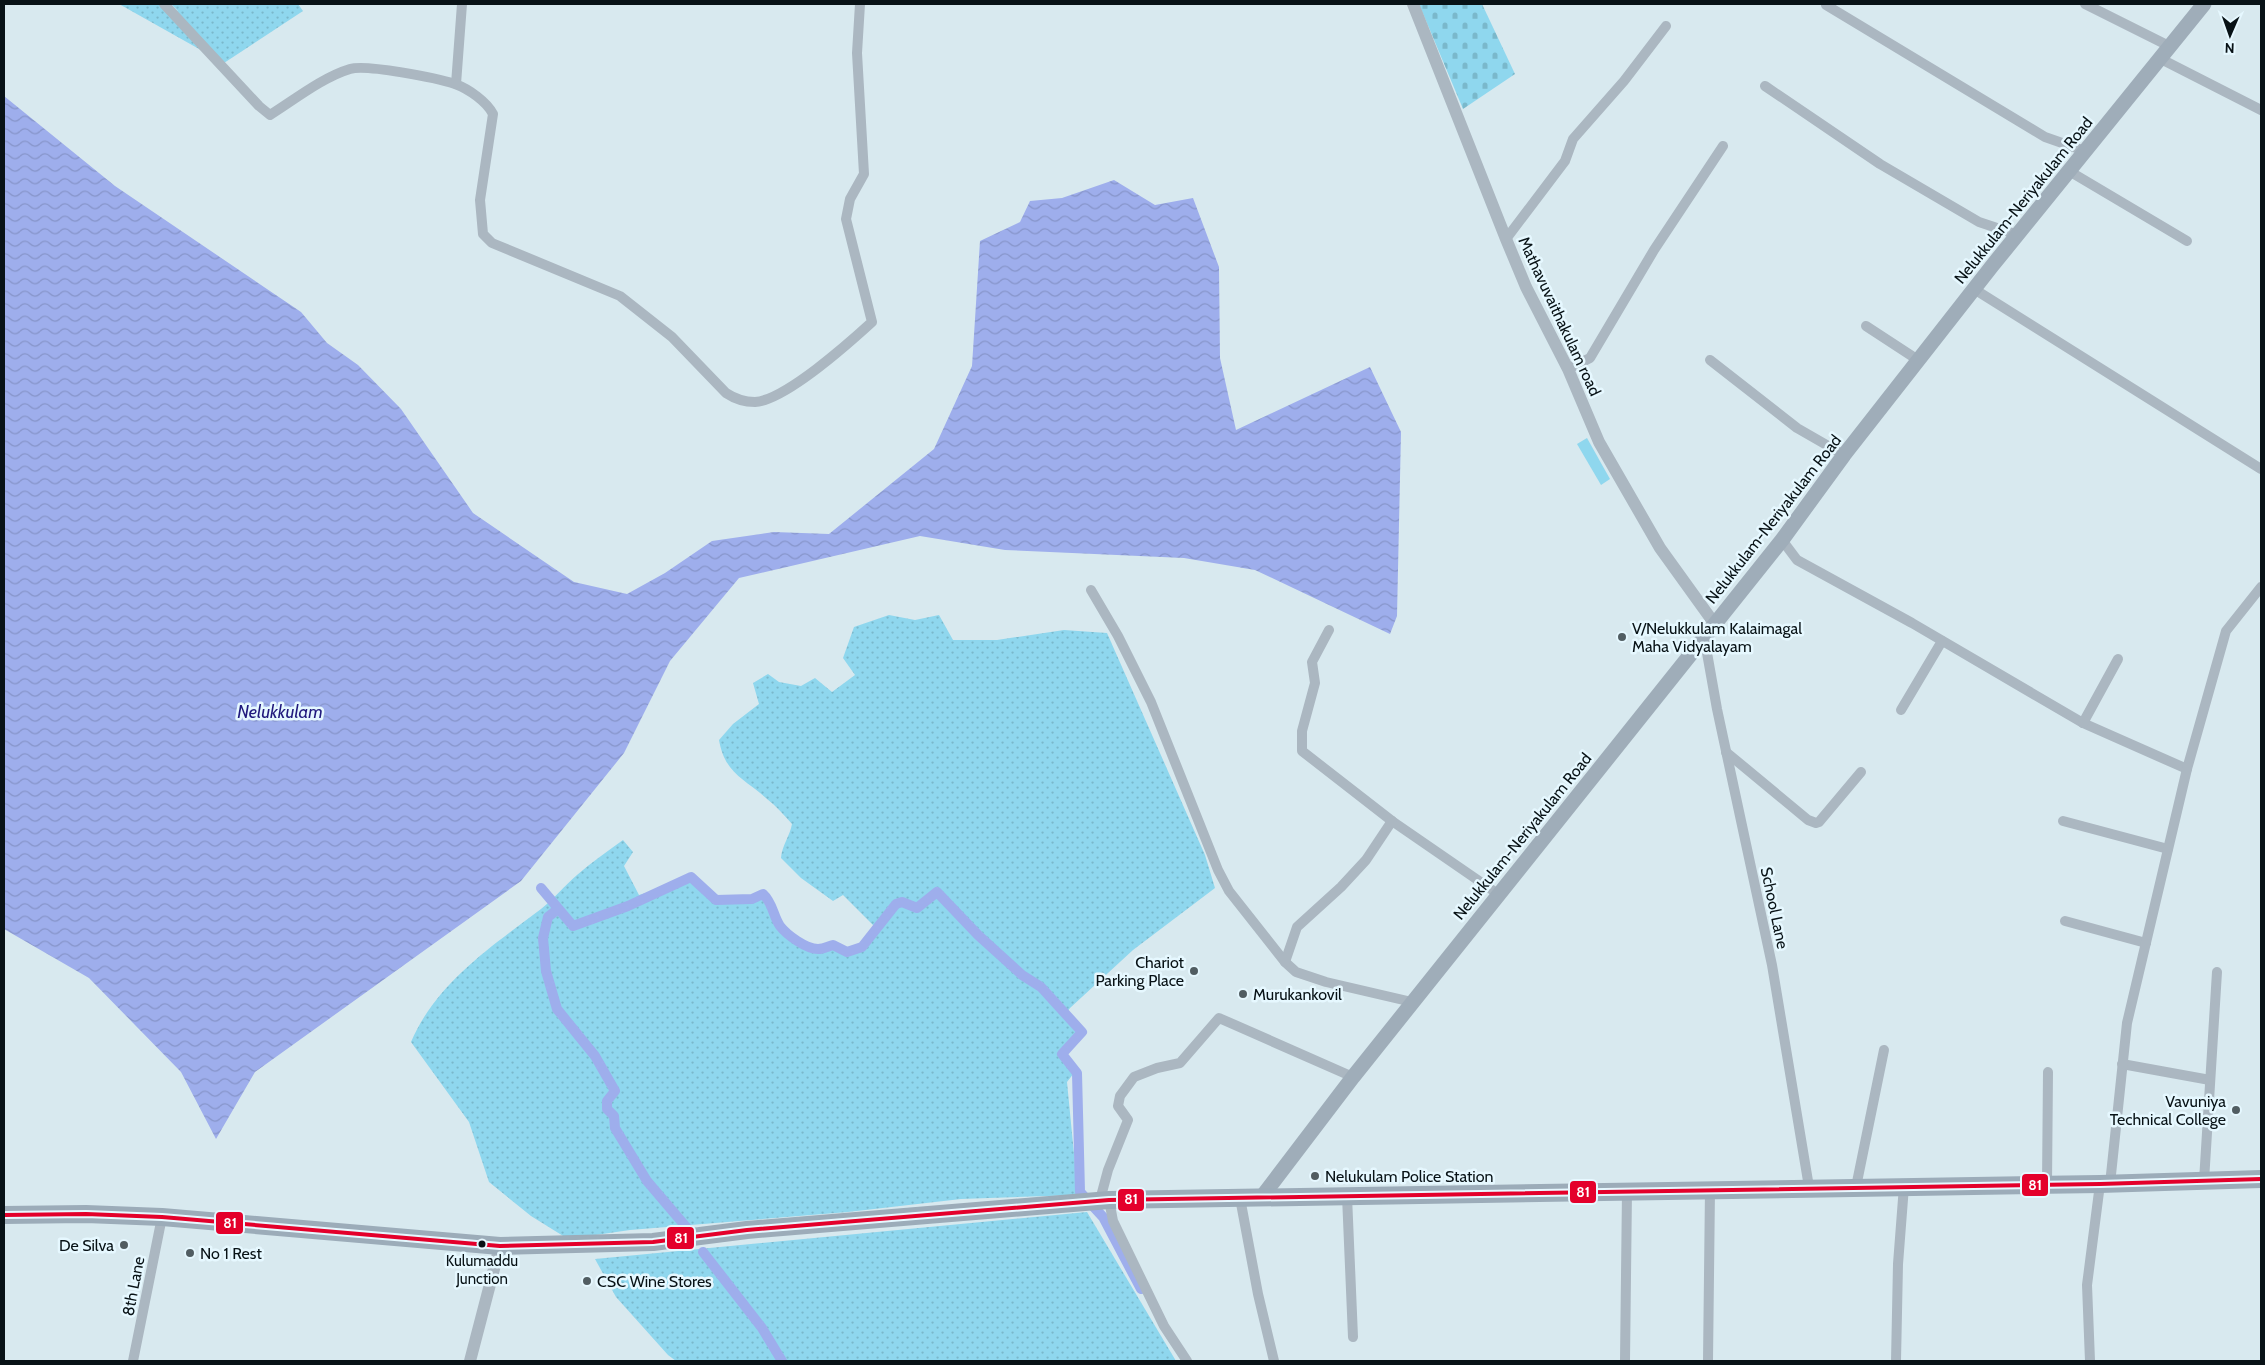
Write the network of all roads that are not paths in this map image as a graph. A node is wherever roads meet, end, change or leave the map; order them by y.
1 (164, 4) edge
2 (462, 4) edge
3 (860, 4) edge
4 (1414, 4) edge
5 (2084, 4) edge
6 (2204, 4) edge
7 (1826, 5) edge
8 (1666, 26) dead end
9 (2164, 52) junction
10 (456, 84) junction
11 (1766, 86) dead end
12 (2261, 110) edge
13 (1723, 146) dead end
14 (2085, 151) junction
15 (2069, 171) junction
16 (2018, 235) junction
17 (1506, 239) junction
18 (2187, 241) dead end
19 (1974, 289) junction
20 (1866, 326) dead end
21 (1710, 360) dead end
22 (1918, 360) junction
23 (1568, 369) junction
24 (1844, 455) junction
25 (2261, 469) edge
26 (1782, 540) junction
27 (2261, 587) edge
28 (1090, 590) dead end
29 (2258, 597) edge
30 (1714, 623) junction
31 (1329, 630) dead end
32 (1704, 636) junction
33 (1942, 641) junction
34 (2118, 659) dead end
35 (1901, 710) dead end
36 (2083, 723) junction
37 (1726, 752) junction
38 (2187, 769) junction
39 (1861, 772) dead end
40 (1392, 821) junction
41 (2063, 821) dead end
42 (2168, 849) junction
43 (1498, 894) junction
44 (2065, 921) dead end
45 (2146, 943) junction
46 (1285, 962) junction
47 (2218, 972) dead end
48 (1412, 1002) junction
49 (1884, 1050) dead end
50 (2122, 1064) junction
51 (2048, 1072) dead end
52 (1353, 1077) junction
53 (2210, 1080) junction
54 (2261, 1180) edge
55 (2204, 1181) junction
56 (2047, 1184) junction
57 (2105, 1184) junction
58 (1856, 1186) junction
59 (1904, 1186) junction
60 (1810, 1187) junction
61 (1710, 1189) junction
62 (1627, 1191) junction
63 (1347, 1196) junction
64 (1240, 1198) junction
65 (1261, 1198) junction
66 (1105, 1200) junction
67 (4, 1215) edge
68 (162, 1218) junction
69 (500, 1246) junction
70 (1353, 1336) dead end
71 (133, 1361) edge
72 (470, 1361) edge
73 (1187, 1361) edge
74 (1274, 1361) edge
75 (1625, 1361) edge
76 (1708, 1361) edge
77 (1896, 1361) edge
78 (2090, 1361) edge

1 - 10 street
2 - 10 street
3 - 10 street
4 - 17 street, Mathavuvaithakulam road
5 - 9 street
6 - 9 main road, Nelukkulam-Neriyakulam Road
7 - 14 street
8 - 17 street
9 - 12 street
9 - 14 main road, Nelukkulam-Neriyakulam Road
11 - 16 street
13 - 23 street
14 - 15 main road, Nelukkulam-Neriyakulam Road
15 - 16 main road, Nelukkulam-Neriyakulam Road
15 - 18 street
16 - 19 main road, Nelukkulam-Neriyakulam Road
17 - 23 street, Mathavuvaithakulam road
19 - 22 main road, Nelukkulam-Neriyakulam Road
19 - 25 street
20 - 22 street
21 - 24 street
22 - 24 main road, Nelukkulam-Neriyakulam Road
23 - 30 street, Mathavuvaithakulam road
24 - 26 main road, Nelukkulam-Neriyakulam Road
26 - 30 main road, Nelukkulam-Neriyakulam Road
26 - 33 street
27 - 29 street
28 - 46 street
29 - 38 street
30 - 32 main road, Nelukkulam-Neriyakulam Road
31 - 40 street
32 - 37 street, School Lane
32 - 43 main road, Nelukkulam-Neriyakulam Road
33 - 35 street
33 - 36 street
34 - 36 street
36 - 38 street
37 - 39 street
37 - 60 street, School Lane
38 - 42 street
40 - 43 street
40 - 46 street
41 - 42 street
42 - 45 street
43 - 48 main road, Nelukkulam-Neriyakulam Road
44 - 45 street
45 - 50 street
46 - 48 street
47 - 53 street
48 - 52 main road, Nelukkulam-Neriyakulam Road
49 - 58 street
50 - 53 street
50 - 57 street
51 - 56 street
52 - 65 main road, Nelukkulam-Neriyakulam Road
52 - 66 street
53 - 55 street
54 - 55 highway
55 - 57 highway
56 - 57 highway
56 - 59 highway
57 - 78 street
58 - 59 highway
58 - 60 highway
59 - 77 street
60 - 61 highway
61 - 62 highway
61 - 76 street
62 - 63 highway
62 - 75 street
63 - 65 highway
63 - 70 street
64 - 65 highway
64 - 66 highway
64 - 74 street
66 - 69 highway
66 - 73 street
67 - 68 highway
68 - 69 highway
68 - 71 street, 8th Lane
69 - 72 street

